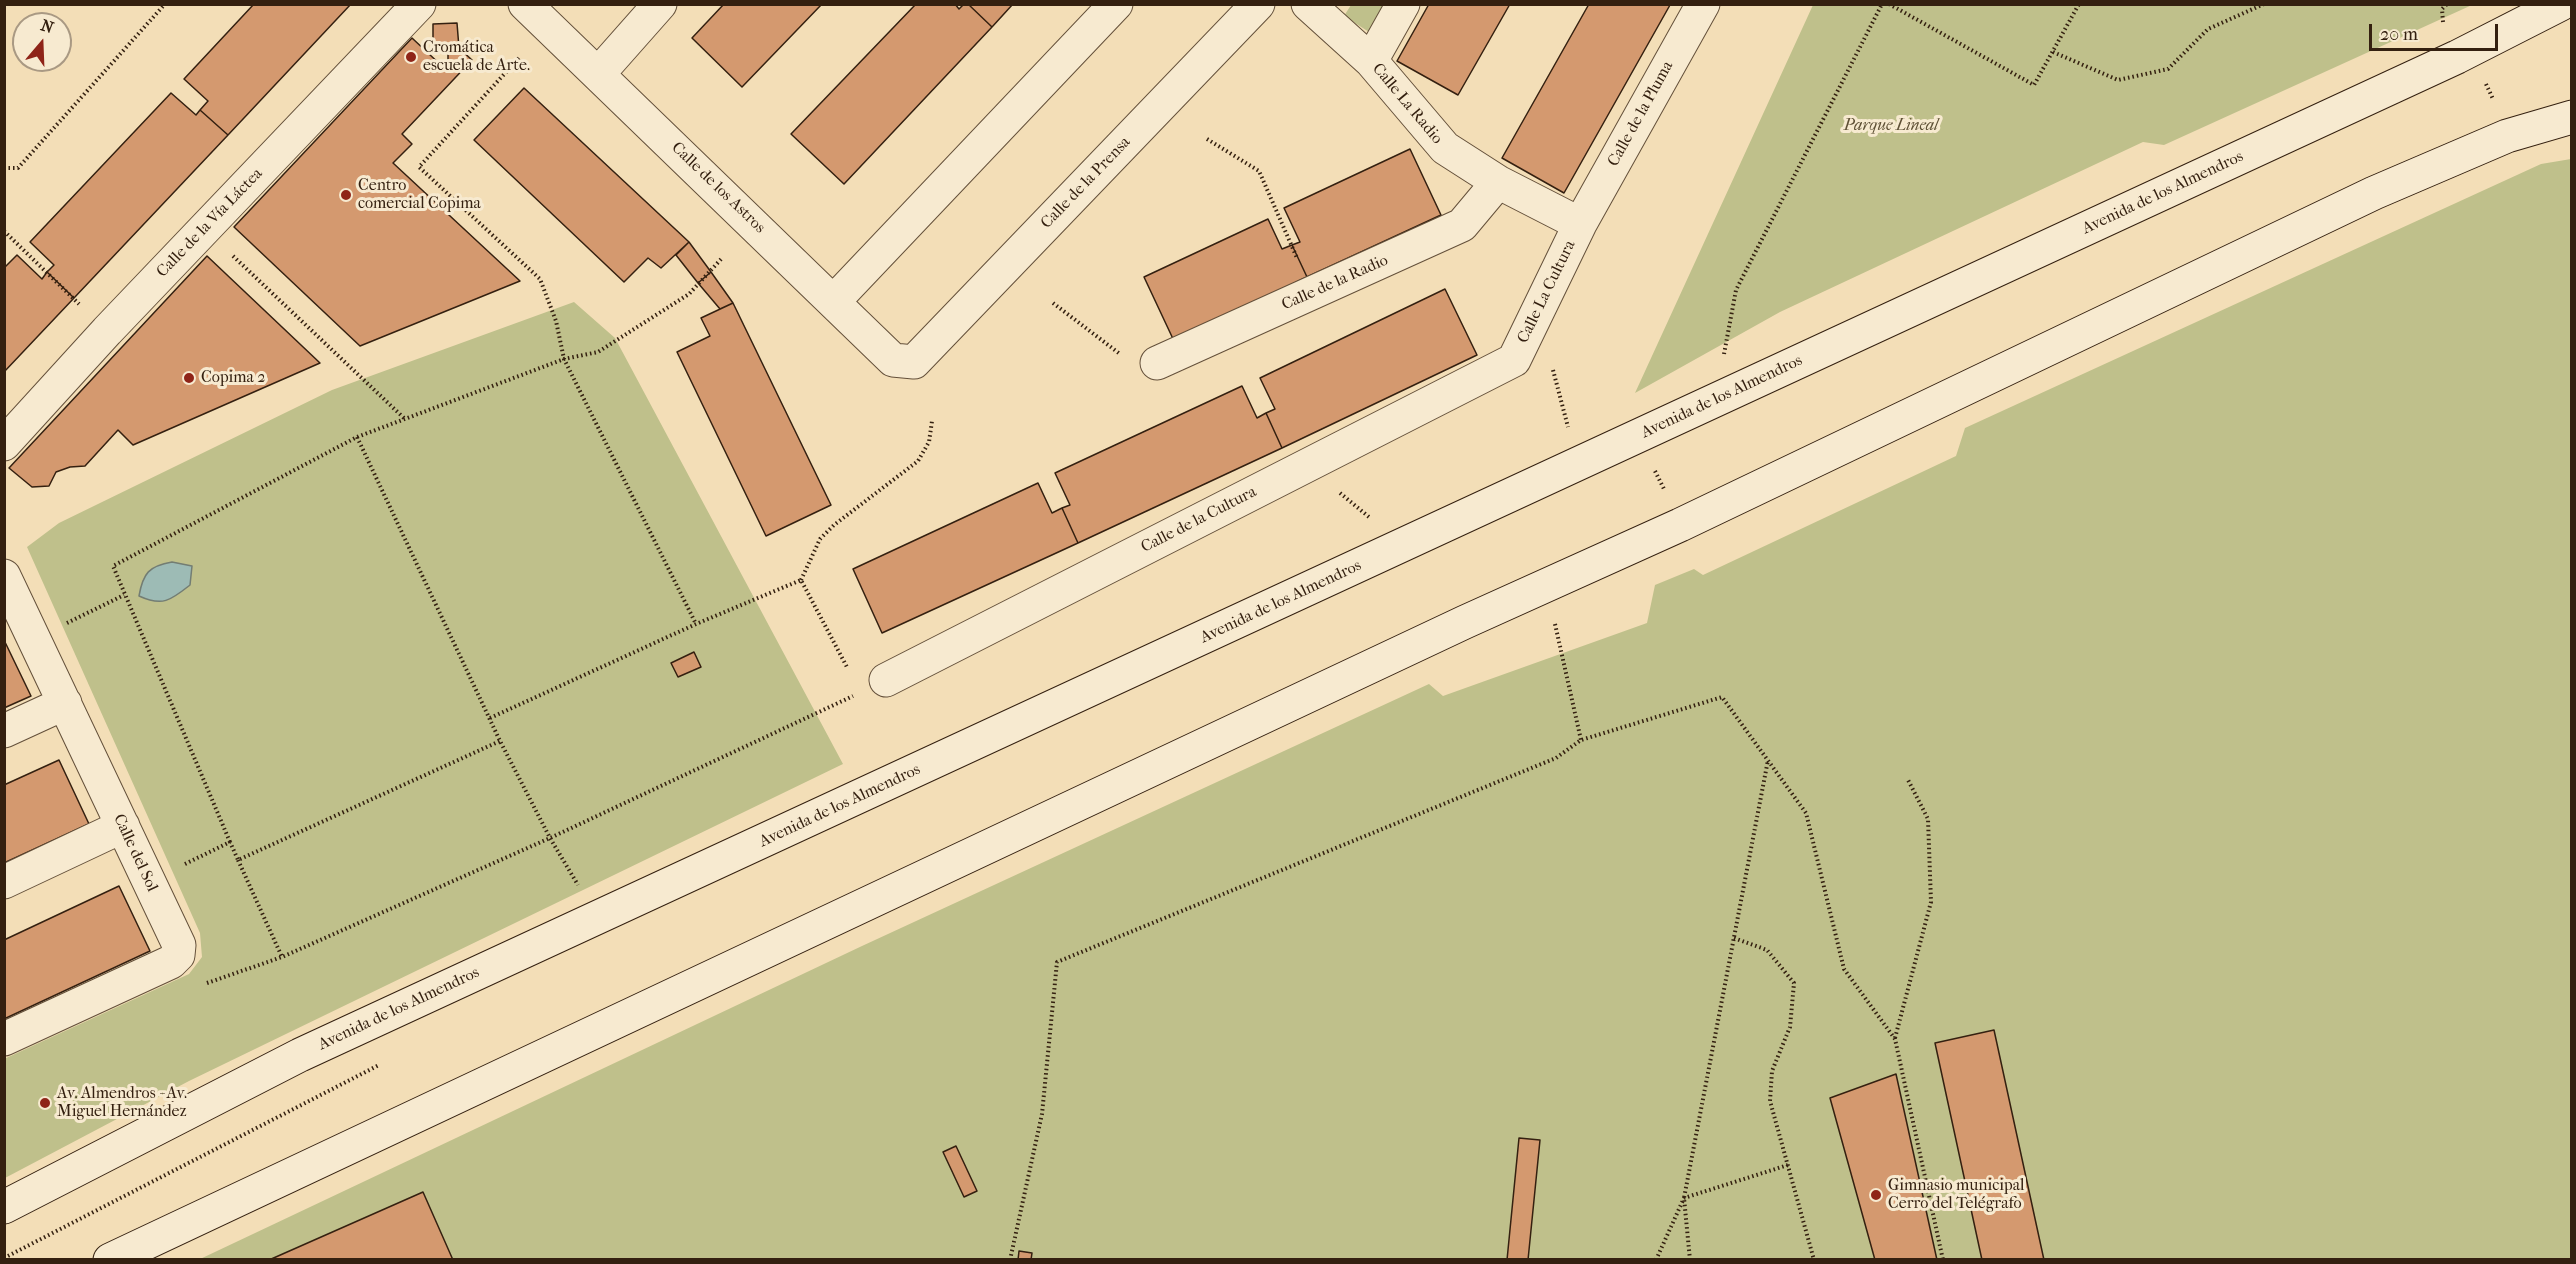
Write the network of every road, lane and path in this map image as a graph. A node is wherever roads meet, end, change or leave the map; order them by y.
1 (165, 4) edge
2 (419, 4) edge
3 (525, 4) edge
4 (660, 4) edge
5 (1116, 4) edge
6 (1258, 4) edge
7 (1308, 4) edge
8 (1403, 4) edge
9 (1703, 4) edge
10 (1882, 4) edge
11 (1889, 4) edge
12 (2079, 4) edge
13 (2264, 4) edge
14 (2447, 4) edge
15 (2561, 4) edge
16 (2444, 24) dead end
17 (2053, 52) junction
18 (519, 58) dead end
19 (1371, 61) junction
20 (599, 74) junction
21 (2571, 117) edge
22 (1208, 139) dead end
23 (4, 168) edge
24 (1498, 182) junction
25 (1580, 224) junction
26 (204, 229) junction
27 (4, 231) edge
28 (723, 257) dead end
29 (1313, 294) junction
30 (834, 301) junction
31 (1053, 303) dead end
32 (107, 331) junction
33 (564, 359) junction
34 (1514, 360) joint
35 (1722, 360) dead end
36 (1550, 361) dead end
37 (914, 362) joint
38 (1157, 363) joint
39 (405, 419) junction
40 (932, 421) dead end
41 (1570, 434) dead end
42 (357, 437) junction
43 (4, 444) edge
44 (4, 576) edge
45 (801, 580) junction
46 (124, 594) junction
47 (1554, 619) dead end
48 (696, 624) junction
49 (34, 639) junction
50 (873, 687) junction
51 (65, 703) junction
52 (490, 718) junction
53 (4, 731) edge
54 (1581, 740) junction
55 (500, 741) junction
56 (1768, 760) junction
57 (1906, 778) dead end
58 (123, 826) junction
59 (550, 838) junction
60 (230, 842) junction
61 (238, 860) junction
62 (4, 882) edge
63 (149, 882) junction
64 (582, 891) dead end
65 (1734, 938) junction
66 (282, 957) junction
67 (198, 987) dead end
68 (1895, 1039) junction
69 (4, 1040) edge
70 (1788, 1165) junction
71 (1684, 1198) junction
72 (4, 1207) edge
73 (110, 1260) edge
74 (1010, 1260) edge
75 (1656, 1260) edge
76 (1690, 1260) edge
77 (1814, 1260) edge
78 (1943, 1260) edge

1 - 23 path
2 - 26 main road, Calle de la Vía Láctea
3 - 20 main road, Calle de los Astros
4 - 20 main road
5 - 30 main road
6 - 37 main road, Calle de la Prensa
7 - 19 main road, Calle La Radio
8 - 19 main road
9 - 25 main road, Calle de la Pluma
10 - 35 path
11 - 17 path
12 - 17 path
13 - 17 path
14 - 16 path
15 - 72 main road, Avenida de los Almendros
18 - 33 path
19 - 24 main road, Calle La Radio
20 - 30 main road, Calle de los Astros
21 - 73 main road
22 - 29 path
24 - 25 main road, Calle La Radio
24 - 29 main road, Calle de la Radio
25 - 34 main road, Calle La Cultura
26 - 32 main road, Calle de la Vía Láctea
26 - 39 path
27 - 32 path
28 - 33 path
29 - 38 main road, Calle de la Radio
30 - 37 main road, Calle de los Astros
31 - 38 path
32 - 43 main road, Calle de la Vía Láctea
33 - 39 path
33 - 48 path
34 - 50 main road, Calle de la Cultura
36 - 41 path
39 - 42 path
40 - 45 path
42 - 46 path
42 - 52 path
44 - 49 main road, Calle del Sol
45 - 48 path
45 - 50 path
46 - 49 path
46 - 60 path
47 - 54 path
48 - 52 path
49 - 51 main road, Calle del Sol
50 - 59 path
51 - 53 main road
51 - 58 main road, Calle del Sol
52 - 55 path
54 - 56 path
54 - 74 path
55 - 59 path
55 - 61 path
56 - 65 path
56 - 68 path
57 - 68 path
58 - 62 main road
58 - 63 main road, Calle del Sol
59 - 64 path
59 - 66 path
60 - 61 path
60 - 63 path
61 - 66 path
63 - 69 main road, Calle del Sol
65 - 70 path
65 - 71 path
66 - 67 path
68 - 78 path
70 - 71 path
70 - 77 path
71 - 75 path
71 - 76 path

